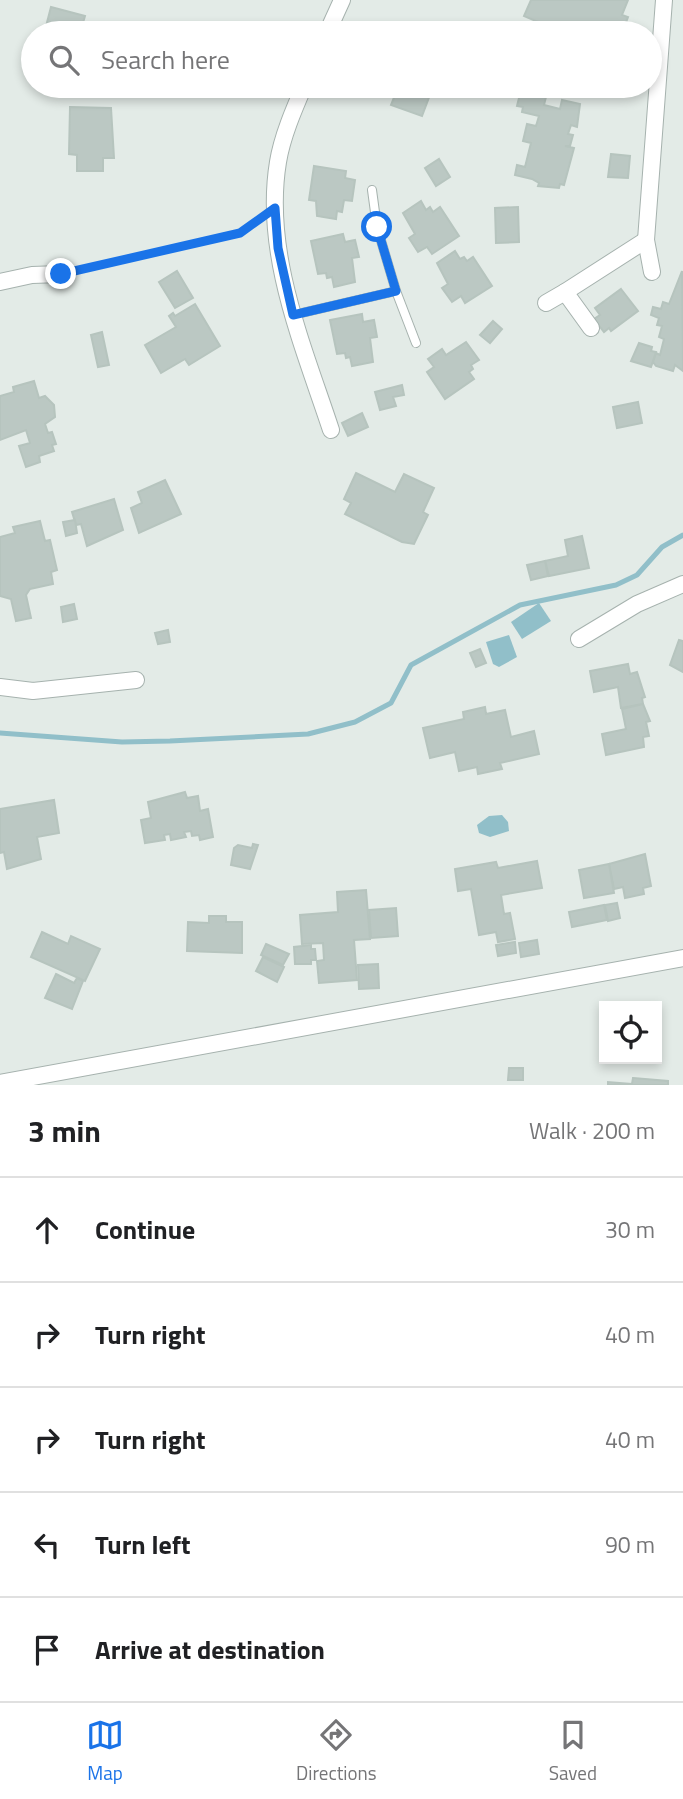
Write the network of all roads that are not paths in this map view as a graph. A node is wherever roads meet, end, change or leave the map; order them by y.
1 (342, 0) edge
2 (664, 0) edge
3 (332, 21) edge
4 (662, 27) edge
5 (300, 98) edge
6 (657, 98) edge
7 (372, 190) dead end
8 (646, 240) junction
9 (652, 272) dead end
10 (61, 274) road end
11 (0, 282) edge
12 (396, 291) junction
13 (565, 292) junction
14 (546, 303) dead end
15 (293, 315) junction
16 (592, 328) dead end
17 (416, 343) dead end
18 (331, 430) dead end
19 (683, 584) edge
20 (579, 639) dead end
21 (135, 680) dead end
22 (0, 687) edge
23 (683, 958) edge
24 (0, 1083) edge

1 - 3 street
2 - 4 street
5 - 15 street
6 - 8 street
7 - 12 lane
8 - 9 street
8 - 13 street
10 - 11 street
12 - 15 lane
12 - 17 lane
13 - 14 street
13 - 16 street
15 - 18 street
19 - 20 street
21 - 22 street
23 - 24 street

